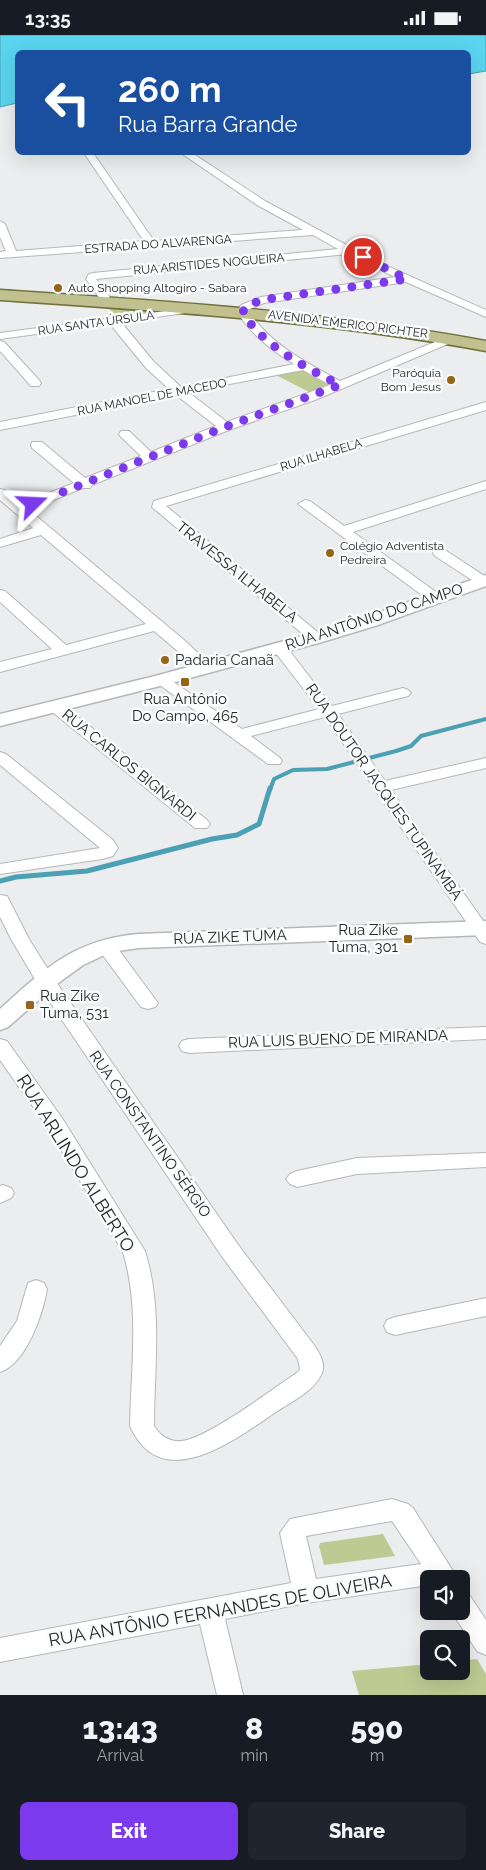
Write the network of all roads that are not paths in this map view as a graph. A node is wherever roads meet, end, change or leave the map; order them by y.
1 (90, 155) edge
2 (189, 155) edge
3 (0, 224) edge
4 (316, 232) junction
5 (152, 245) junction
6 (351, 251) junction
7 (12, 253) junction
8 (0, 255) edge
9 (407, 279) junction
10 (0, 289) edge
11 (0, 295) edge
12 (104, 297) junction
13 (192, 309) junction
14 (244, 310) junction
15 (486, 314) edge
16 (114, 321) junction
17 (0, 336) edge
18 (451, 339) junction
19 (486, 339) edge
20 (0, 344) edge
21 (486, 346) edge
22 (303, 366) junction
23 (35, 383) dead end
24 (340, 385) junction
25 (180, 392) junction
26 (486, 406) edge
27 (0, 426) edge
28 (225, 427) junction
29 (125, 434) dead end
30 (37, 445) dead end
31 (150, 458) junction
32 (85, 485) junction
33 (486, 485) edge
34 (0, 493) edge
35 (305, 503) dead end
36 (159, 507) joint
37 (20, 509) junction
38 (42, 530) junction
39 (343, 531) junction
40 (0, 543) edge
41 (440, 553) dead end
42 (484, 580) edge
43 (0, 594) edge
44 (435, 598) junction
45 (157, 626) junction
46 (316, 638) junction
47 (280, 648) junction
48 (62, 650) junction
49 (0, 667) edge
50 (205, 667) junction
51 (161, 680) junction
52 (403, 693) dead end
53 (56, 707) junction
54 (328, 711) junction
55 (2, 717) edge
56 (239, 734) junction
57 (0, 757) edge
58 (274, 761) dead end
59 (485, 763) edge
60 (381, 787) junction
61 (201, 824) dead end
62 (4, 865) edge
63 (1, 899) edge
64 (484, 931) edge
65 (106, 946) junction
66 (46, 982) junction
67 (148, 1003) dead end
68 (0, 1022) edge
69 (486, 1033) edge
70 (0, 1046) edge
71 (189, 1046) dead end
72 (486, 1160) edge
73 (297, 1179) dead end
74 (36, 1289) dead end
75 (486, 1307) edge
76 (395, 1326) dead end
77 (312, 1361) joint
78 (0, 1363) edge
79 (439, 1570) edge
80 (420, 1579) edge
81 (306, 1592) junction
82 (210, 1610) junction
83 (470, 1618) edge
84 (486, 1643) edge
85 (0, 1650) edge
86 (230, 1695) edge

1 - 5 street
2 - 4 street
3 - 7 street
4 - 5 street, ESTRADA DO ALVARENGA
4 - 6 street
5 - 7 street, ESTRADA DO ALVARENGA
6 - 9 street
6 - 12 street, RUA ARISTIDES NOGUEIRA
7 - 8 street, ESTRADA DO ALVARENGA
9 - 14 street
9 - 15 street
10 - 12 main road, AVENIDA EMERICO RICHTER
11 - 13 main road, AVENIDA EMERICO RICHTER
12 - 14 main road, AVENIDA EMERICO RICHTER
13 - 14 main road, AVENIDA EMERICO RICHTER
13 - 16 street, RUA SANTA ÚRSULA
14 - 18 main road, AVENIDA EMERICO RICHTER
14 - 19 main road, AVENIDA EMERICO RICHTER
14 - 22 street
16 - 17 street, RUA SANTA ÚRSULA
16 - 25 street
18 - 21 main road, AVENIDA EMERICO RICHTER
18 - 24 street
20 - 23 street
22 - 24 street
22 - 25 street, RUA MANOEL DE MACEDO
24 - 28 street
25 - 27 street, RUA MANOEL DE MACEDO
25 - 28 street
26 - 36 street, RUA ILHABELA
28 - 31 street
29 - 31 street
30 - 32 street
31 - 32 street
32 - 37 street
33 - 39 street
34 - 37 street
35 - 39 street
36 - 46 street, TRAVESSA ILHABELA
37 - 38 street
38 - 40 street
38 - 45 street
39 - 44 street
41 - 42 street
42 - 44 street, RUA ANTÔNIO DO CAMPO
43 - 48 street
44 - 46 street, RUA ANTÔNIO DO CAMPO
45 - 48 street
45 - 50 street
46 - 47 street, RUA ANTÔNIO DO CAMPO
47 - 50 street, RUA ANTÔNIO DO CAMPO
47 - 54 street, RUA DOUTOR JACQUES TUPINAMBÁ
48 - 49 street
50 - 51 street, RUA ANTÔNIO DO CAMPO
51 - 53 street, RUA ANTÔNIO DO CAMPO
51 - 56 street
52 - 54 street
53 - 55 street, RUA ANTÔNIO DO CAMPO
53 - 61 street, RUA CARLOS BIGNARDI
54 - 56 street
54 - 60 street, RUA DOUTOR JACQUES TUPINAMBÁ
56 - 58 street
57 - 62 street
59 - 60 street
60 - 64 street, RUA DOUTOR JACQUES TUPINAMBÁ
63 - 66 street, RUA CONSTANTINO SÉRGIO
64 - 65 street, RUA ZIKE TUMA
65 - 66 street, RUA ZIKE TUMA
65 - 67 street
66 - 68 street, RUA ZIKE TUMA
66 - 77 street, RUA CONSTANTINO SÉRGIO
69 - 71 street, RUA LUIS BUENO DE MIRANDA
70 - 77 street, RUA ARLINDO ALBERTO
72 - 73 street
74 - 78 street
75 - 76 street
79 - 81 street
80 - 81 street, RUA ANTÔNIO FERNANDES DE OLIVEIRA
81 - 82 street, RUA ANTÔNIO FERNANDES DE OLIVEIRA
82 - 85 street, RUA ANTÔNIO FERNANDES DE OLIVEIRA
82 - 86 street
83 - 84 street

